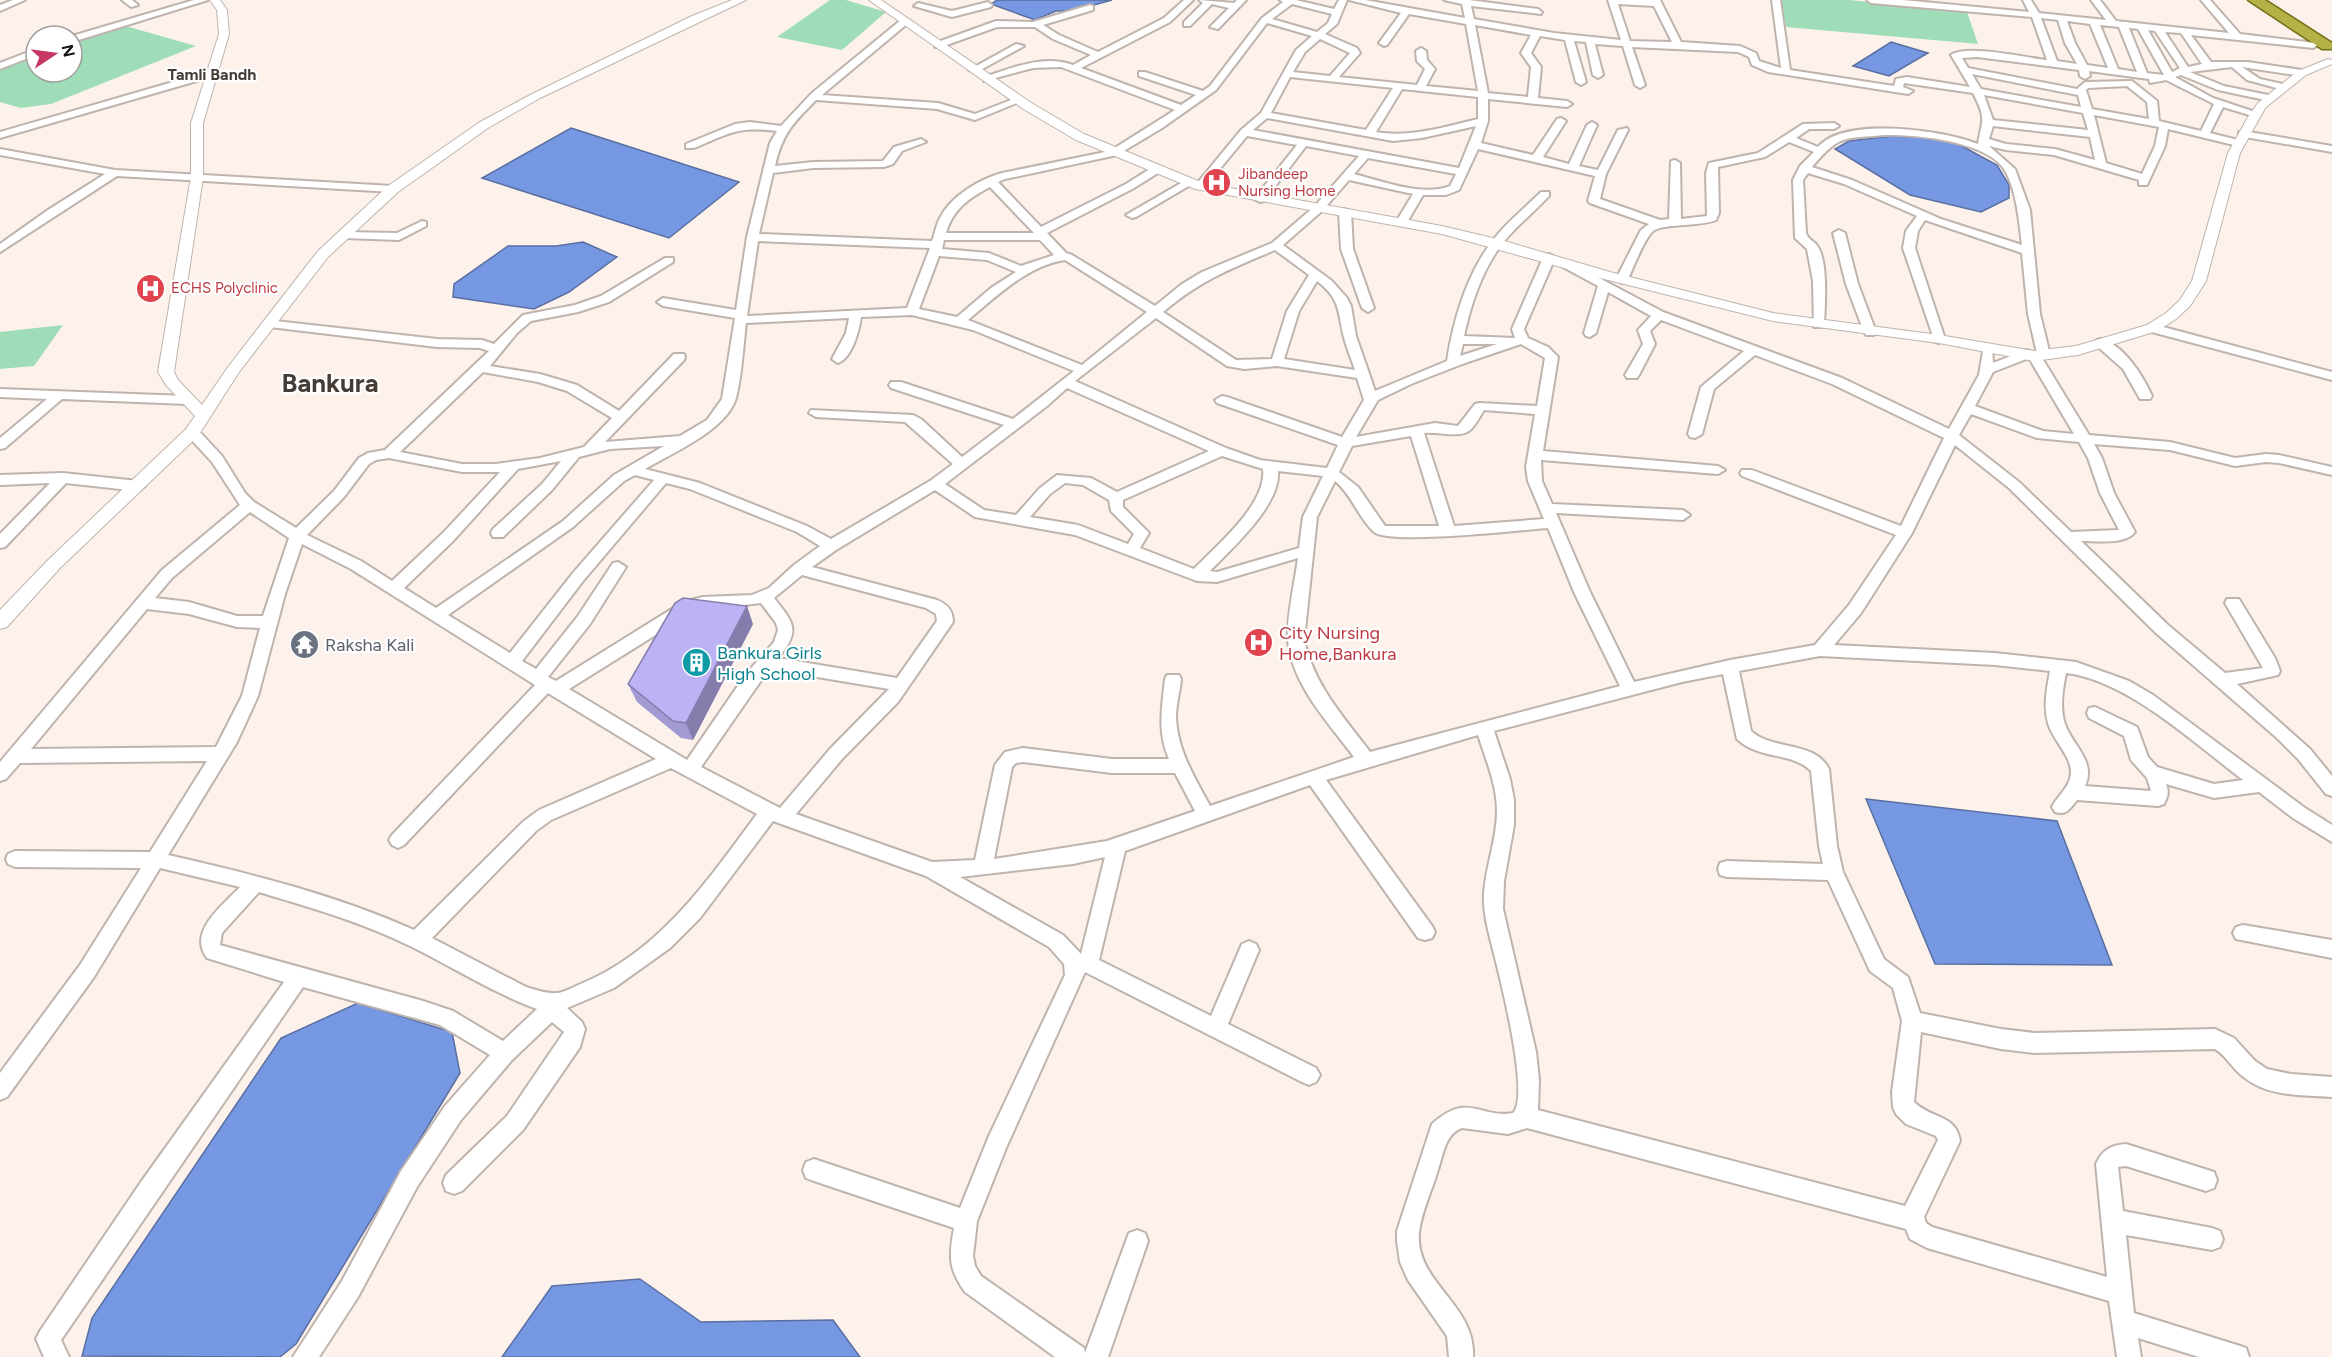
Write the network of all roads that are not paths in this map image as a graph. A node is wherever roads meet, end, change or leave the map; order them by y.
1 (21, 0) edge
2 (741, 0) edge
3 (755, 0) edge
4 (874, 0) edge
5 (1189, 0) edge
6 (1343, 0) edge
7 (1353, 0) edge
8 (1448, 0) edge
9 (1534, 0) edge
10 (1776, 0) edge
11 (1871, 0) edge
12 (1973, 0) edge
13 (2027, 0) edge
14 (2095, 0) edge
15 (2195, 0) edge
16 (2205, 0) edge
17 (2255, 0) edge
18 (214, 1) edge
19 (1207, 1) edge
20 (1289, 1) edge
21 (1466, 1) edge
22 (1612, 1) edge
23 (1657, 1) edge
24 (1893, 1) edge
25 (1924, 2) edge
26 (0, 3) edge
27 (921, 3) edge
28 (1239, 3) edge
29 (11, 4) junction
30 (988, 5) dead end
31 (1391, 5) edge
32 (0, 8) edge
33 (1090, 8) dead end
34 (1980, 9) junction
35 (1406, 12) junction
36 (1538, 12) junction
37 (1338, 13) junction
38 (2036, 16) junction
39 (2061, 19) junction
40 (901, 20) junction
41 (1265, 20) junction
42 (1470, 22) junction
43 (2094, 22) junction
44 (1036, 24) junction
45 (1187, 24) dead end
46 (2119, 25) junction
47 (1215, 27) dead end
48 (2142, 27) junction
49 (2157, 28) junction
50 (2184, 31) junction
51 (1541, 34) junction
52 (84, 35) edge
53 (1319, 35) junction
54 (2225, 35) junction
55 (2237, 37) junction
56 (1569, 38) junction
57 (1590, 41) junction
58 (1384, 43) dead end
59 (938, 45) junction
60 (1629, 45) junction
61 (1678, 45) junction
62 (1019, 46) dead end
63 (1421, 51) dead end
64 (2325, 52) edge
65 (1098, 55) junction
66 (24, 57) edge
67 (2238, 58) junction
68 (2052, 64) junction
69 (2208, 65) junction
70 (0, 66) edge
71 (1074, 68) junction
72 (2084, 69) junction
73 (974, 70) junction
74 (1965, 70) junction
75 (1786, 72) junction
76 (2115, 73) junction
77 (2302, 73) junction
78 (211, 74) junction
79 (1142, 74) dead end
80 (1287, 74) junction
81 (2173, 74) junction
82 (1598, 75) dead end
83 (2143, 76) junction
84 (987, 79) junction
85 (1332, 79) junction
86 (1581, 82) dead end
87 (2129, 82) junction
88 (1640, 85) dead end
89 (1399, 86) junction
90 (2284, 87) junction
91 (1420, 88) junction
92 (1898, 89) junction
93 (2084, 89) junction
94 (1977, 91) junction
95 (1203, 94) junction
96 (1483, 94) junction
97 (815, 97) junction
98 (2270, 98) junction
99 (1019, 100) junction
100 (1533, 100) junction
101 (1983, 103) junction
102 (1567, 104) dead end
103 (2219, 104) junction
104 (1182, 109) junction
105 (2088, 112) junction
106 (2256, 114) junction
107 (1265, 115) junction
108 (1483, 121) junction
109 (1561, 121) dead end
110 (1988, 122) junction
111 (2159, 124) junction
112 (1592, 125) dead end
113 (1834, 126) dead end
114 (782, 129) junction
115 (1623, 130) dead end
116 (1245, 132) junction
117 (1369, 134) junction
118 (2094, 134) junction
119 (0, 135) edge
120 (2204, 135) junction
121 (471, 136) junction
122 (1788, 138) junction
123 (2241, 139) junction
124 (1983, 141) junction
125 (921, 142) dead end
126 (1304, 142) junction
127 (690, 146) dead end
128 (1475, 146) junction
129 (2332, 149) edge
130 (1820, 151) junction
131 (0, 152) edge
132 (1113, 153) junction
133 (1989, 153) junction
134 (1366, 154) junction
135 (1537, 159) junction
136 (1676, 163) dead end
137 (2101, 165) junction
138 (1573, 167) junction
139 (1804, 168) junction
140 (1157, 169) junction
141 (770, 170) junction
142 (115, 172) junction
143 (1462, 172) junction
144 (1601, 174) junction
145 (1347, 176) junction
146 (197, 177) junction
147 (991, 181) junction
148 (1194, 184) junction
149 (393, 189) junction
150 (1420, 190) junction
151 (1545, 194) dead end
152 (1260, 199) junction
153 (1318, 209) junction
154 (1345, 212) junction
155 (1132, 215) dead end
156 (1923, 215) junction
157 (1401, 222) junction
158 (422, 224) dead end
159 (1660, 224) junction
160 (1675, 224) junction
161 (1839, 233) dead end
162 (1042, 234) junction
163 (344, 235) junction
164 (753, 237) junction
165 (1496, 243) junction
166 (937, 244) junction
167 (1276, 245) junction
168 (0, 249) edge
169 (2028, 251) junction
170 (1062, 256) junction
171 (1549, 258) junction
172 (669, 260) dead end
173 (1567, 265) junction
174 (1029, 269) junction
175 (1315, 275) junction
176 (1622, 279) junction
177 (1604, 285) junction
178 (663, 302) dead end
179 (1368, 308) dead end
180 (912, 311) junction
181 (1153, 312) junction
182 (856, 314) junction
183 (1659, 315) junction
184 (741, 318) junction
185 (960, 321) junction
186 (270, 323) junction
187 (1818, 324) junction
188 (2151, 327) junction
189 (1870, 332) junction
190 (1590, 333) dead end
191 (1939, 339) junction
192 (1456, 340) junction
193 (1522, 340) junction
194 (2102, 343) junction
195 (1988, 348) junction
196 (496, 350) junction
197 (1753, 350) junction
198 (2035, 355) junction
199 (679, 357) dead end
200 (838, 359) dead end
201 (1277, 362) junction
202 (1454, 362) junction
203 (481, 368) junction
204 (1084, 370) junction
205 (1987, 370) junction
206 (1363, 375) junction
207 (1632, 375) dead end
208 (2332, 376) edge
209 (1065, 382) junction
210 (896, 385) dead end
211 (0, 393) edge
212 (59, 395) junction
213 (2145, 396) dead end
214 (186, 400) junction
215 (1222, 400) dead end
216 (1371, 400) junction
217 (1967, 408) junction
218 (1543, 411) junction
219 (816, 413) dead end
220 (203, 415) junction
221 (621, 418) junction
222 (1014, 424) junction
223 (1416, 431) junction
224 (192, 432) junction
225 (1695, 434) dead end
226 (1952, 436) junction
227 (2084, 438) junction
228 (683, 440) junction
229 (1346, 443) junction
230 (0, 445) edge
231 (590, 448) junction
232 (1221, 451) junction
233 (575, 453) junction
234 (389, 454) junction
235 (1536, 455) junction
236 (961, 464) junction
237 (513, 466) junction
238 (1270, 466) junction
239 (633, 470) junction
240 (1718, 470) dead end
241 (2332, 471) edge
242 (1331, 473) junction
243 (1747, 473) dead end
244 (63, 478) junction
245 (663, 478) junction
246 (0, 480) edge
247 (935, 484) junction
248 (138, 486) junction
249 (1116, 498) junction
250 (249, 505) junction
251 (1546, 508) junction
252 (1683, 515) dead end
253 (1019, 521) junction
254 (1552, 523) junction
255 (1448, 531) junction
256 (498, 533) dead end
257 (1905, 533) junction
258 (297, 536) junction
259 (2067, 537) junction
260 (0, 543) edge
261 (831, 546) junction
262 (1131, 549) junction
263 (1305, 551) junction
264 (618, 567) dead end
265 (799, 569) junction
266 (1197, 576) junction
267 (394, 588) junction
268 (765, 597) junction
269 (142, 603) junction
270 (2233, 603) dead end
271 (437, 615) junction
272 (270, 621) junction
273 (0, 622) edge
274 (1820, 650) junction
275 (512, 662) junction
276 (765, 662) junction
277 (1730, 666) junction
278 (2059, 666) junction
279 (1173, 679) dead end
280 (2222, 680) junction
281 (546, 684) junction
282 (901, 685) junction
283 (1629, 688) junction
284 (2095, 713) dead end
285 (1484, 727) junction
286 (221, 754) junction
287 (15, 756) junction
288 (671, 760) junction
289 (1366, 760) junction
290 (1181, 766) junction
291 (689, 770) junction
292 (0, 774) edge
293 (2155, 774) junction
294 (1314, 777) junction
295 (2262, 785) junction
296 (2332, 789) edge
297 (2072, 792) junction
298 (2061, 807) dead end
299 (776, 814) junction
300 (1206, 815) junction
301 (2332, 834) edge
302 (398, 840) dead end
303 (1117, 846) junction
304 (15, 859) dead end
305 (157, 860) junction
306 (983, 868) junction
307 (1728, 869) dead end
308 (932, 870) junction
309 (1834, 872) junction
310 (256, 883) junction
311 (1425, 932) dead end
312 (2243, 933) dead end
313 (417, 940) junction
314 (2332, 949) edge
315 (1249, 950) dead end
316 (1081, 963) junction
317 (298, 977) junction
318 (555, 1005) junction
319 (1912, 1022) junction
320 (1215, 1028) junction
321 (505, 1053) junction
322 (1309, 1075) dead end
323 (2332, 1087) edge
324 (0, 1090) edge
325 (1524, 1117) junction
326 (814, 1170) dead end
327 (2206, 1180) dead end
328 (454, 1183) dead end
329 (1913, 1220) junction
330 (966, 1221) junction
331 (2113, 1221) junction
332 (2212, 1239) dead end
333 (1137, 1241) dead end
334 (2120, 1292) junction
335 (2123, 1321) junction
336 (57, 1357) edge
337 (305, 1357) edge
338 (1075, 1357) edge
339 (1096, 1357) edge
340 (1461, 1357) edge
341 (2129, 1357) edge
342 (2237, 1357) edge

1 - 29 street
2 - 121 street
3 - 121 street
4 - 40 street
5 - 65 street
6 - 37 street
7 - 31 street
8 - 21 street
9 - 36 street
10 - 75 street
11 - 24 street
12 - 34 street
13 - 38 street
14 - 46 street
15 - 16 street
16 - 55 street
17 - 64 highway
18 - 52 street
18 - 78 street
19 - 28 street
19 - 45 street
20 - 37 street
20 - 41 street
21 - 36 street
21 - 42 street
22 - 23 street
22 - 60 street
23 - 61 street
24 - 25 street
25 - 34 street
26 - 29 street
27 - 30 street
27 - 40 street
28 - 47 street
29 - 32 street
31 - 35 street
33 - 44 street
34 - 38 street
35 - 42 street
35 - 58 street
36 - 51 street
37 - 53 street
38 - 39 street
38 - 68 street
39 - 43 street
39 - 72 street
40 - 59 street
40 - 97 street
41 - 53 street
41 - 95 street
42 - 51 street
42 - 96 street
43 - 46 street
43 - 76 street
44 - 59 street
44 - 65 street
46 - 48 street
46 - 83 street
48 - 49 street
48 - 81 street
49 - 50 street
49 - 81 street
50 - 54 street
50 - 69 street
51 - 56 street
51 - 100 street
53 - 80 street
53 - 85 street
54 - 55 street
54 - 67 street
55 - 64 street
56 - 57 street
56 - 86 street
57 - 60 street
57 - 82 street
59 - 73 street
60 - 61 street
60 - 88 street
61 - 75 street
62 - 73 street
63 - 91 street
64 - 77 street
65 - 71 street
66 - 70 street
67 - 69 street
67 - 77 street
67 - 90 street
68 - 72 street
68 - 74 street
69 - 81 street
71 - 84 street
71 - 104 street
72 - 76 street
72 - 93 street
73 - 84 street
74 - 93 street
74 - 94 street
75 - 92 street
76 - 83 street
77 - 90 street
78 - 119 street
78 - 146 street
79 - 95 street
80 - 85 street
80 - 107 street
81 - 83 street
81 - 87 street
81 - 98 street
81 - 103 street
84 - 99 street
85 - 89 street
87 - 93 street
87 - 111 street
89 - 91 street
89 - 117 street
90 - 98 street
91 - 96 street
92 - 94 street
92 - 101 street
93 - 105 street
94 - 101 street
94 - 105 street
95 - 104 street
96 - 100 street
96 - 108 street
97 - 99 street
97 - 114 street
98 - 106 street
99 - 132 street
100 - 102 street
101 - 110 street
103 - 106 street
103 - 120 street
104 - 132 street
105 - 111 street
105 - 118 street
106 - 123 street
107 - 116 street
107 - 117 street
108 - 117 street
108 - 128 street
109 - 135 street
110 - 118 street
110 - 124 street
111 - 120 street
111 - 137 street
112 - 138 street
113 - 122 street
114 - 127 street
114 - 141 street
115 - 144 street
116 - 126 street
116 - 148 street
118 - 137 street
120 - 123 street
121 - 149 street
122 - 130 street
122 - 160 street
123 - 129 street
123 - 188 street
124 - 133 street
124 - 137 street
125 - 141 street
126 - 134 street
126 - 152 street
128 - 135 street
128 - 143 street
130 - 133 street
130 - 139 street
131 - 142 street
132 - 140 street
132 - 147 street
133 - 169 street
134 - 143 street
134 - 145 street
135 - 138 street
136 - 160 street
138 - 144 street
139 - 156 street
139 - 187 street
140 - 148 street
140 - 162 street
141 - 164 street
142 - 146 street
142 - 168 street
143 - 150 street
144 - 159 street
145 - 150 street
145 - 153 street
146 - 149 street
146 - 214 street
147 - 162 street
147 - 166 street
148 - 152 street
148 - 155 street
149 - 163 street
150 - 157 street
151 - 165 street
152 - 153 street
153 - 154 street
153 - 167 street
154 - 157 street
154 - 179 street
156 - 169 street
156 - 191 street
157 - 165 street
158 - 163 street
159 - 160 street
159 - 176 street
161 - 189 street
162 - 166 street
162 - 170 street
163 - 186 street
164 - 166 street
164 - 184 street
165 - 171 street
165 - 192 street
166 - 174 street
166 - 180 street
167 - 175 street
167 - 181 street
169 - 198 street
170 - 174 street
170 - 181 street
171 - 173 street
171 - 193 street
172 - 196 street
173 - 176 street
173 - 177 street
174 - 185 street
175 - 201 street
175 - 206 street
176 - 187 street
177 - 183 street
177 - 190 street
178 - 184 street
180 - 182 street
180 - 185 street
181 - 201 street
181 - 204 street
182 - 184 street
182 - 200 street
183 - 197 street
183 - 207 street
184 - 228 street
185 - 204 street
186 - 196 street
186 - 220 street
187 - 189 street
188 - 194 street
188 - 208 street
189 - 191 street
191 - 195 street
192 - 193 street
192 - 202 street
193 - 202 street
193 - 218 street
194 - 198 street
194 - 213 street
195 - 198 street
195 - 205 street
196 - 203 street
197 - 225 street
197 - 226 street
198 - 205 street
198 - 227 street
199 - 221 street
201 - 206 street
202 - 216 street
203 - 221 street
203 - 234 street
204 - 209 street
205 - 217 street
206 - 216 street
209 - 222 street
209 - 232 street
210 - 222 street
211 - 212 street
212 - 214 street
212 - 230 street
214 - 220 street
215 - 229 street
216 - 229 street
217 - 226 street
217 - 227 street
218 - 223 street
218 - 235 street
219 - 236 street
220 - 224 street
221 - 231 street
222 - 236 street
223 - 229 street
223 - 255 street
224 - 248 street
224 - 250 street
226 - 257 street
226 - 259 street
227 - 241 street
227 - 259 street
228 - 231 street
228 - 239 street
229 - 242 street
231 - 233 street
232 - 238 street
232 - 249 street
233 - 237 street
233 - 256 street
234 - 237 street
234 - 258 street
235 - 240 street
235 - 251 street
236 - 247 street
237 - 267 street
238 - 242 street
238 - 266 street
239 - 245 street
239 - 271 street
242 - 255 street
242 - 263 street
243 - 257 street
244 - 246 street
244 - 248 street
244 - 260 street
245 - 261 street
245 - 275 street
247 - 253 street
247 - 261 street
248 - 273 street
249 - 253 street
249 - 262 street
250 - 258 street
250 - 269 street
251 - 252 street
251 - 254 street
253 - 262 street
254 - 255 street
254 - 283 street
257 - 274 street
258 - 267 street
258 - 272 street
259 - 280 street
261 - 265 street
262 - 266 street
263 - 266 street
263 - 289 street
264 - 281 street
265 - 268 street
265 - 282 street
267 - 271 street
268 - 276 street
268 - 281 street
269 - 272 street
269 - 287 street
270 - 280 street
271 - 275 street
272 - 286 street
274 - 277 street
274 - 278 street
275 - 281 street
276 - 282 street
276 - 291 street
277 - 283 street
277 - 309 street
278 - 295 street
278 - 297 street
279 - 290 street
280 - 296 street
281 - 288 street
281 - 302 street
282 - 299 street
283 - 285 street
284 - 293 street
285 - 289 street
285 - 325 street
286 - 287 street
286 - 305 street
287 - 292 street
288 - 291 street
288 - 313 street
289 - 294 street
290 - 300 street
290 - 306 street
291 - 299 street
293 - 295 street
293 - 297 street
294 - 300 street
294 - 311 street
295 - 301 street
297 - 298 street
299 - 308 street
299 - 318 street
300 - 303 street
303 - 306 street
303 - 316 street
304 - 305 street
305 - 310 street
305 - 324 street
306 - 308 street
307 - 309 street
308 - 316 street
309 - 319 street
310 - 313 street
310 - 317 street
312 - 314 street
313 - 318 street
315 - 320 street
316 - 320 street
316 - 330 street
317 - 321 street
317 - 336 street
318 - 321 street
318 - 328 street
319 - 323 street
319 - 329 street
320 - 322 street
321 - 337 street
325 - 329 street
325 - 340 street
326 - 330 street
327 - 331 street
329 - 334 street
330 - 338 street
331 - 332 street
331 - 334 street
333 - 339 street
334 - 335 street
335 - 341 street
335 - 342 street

